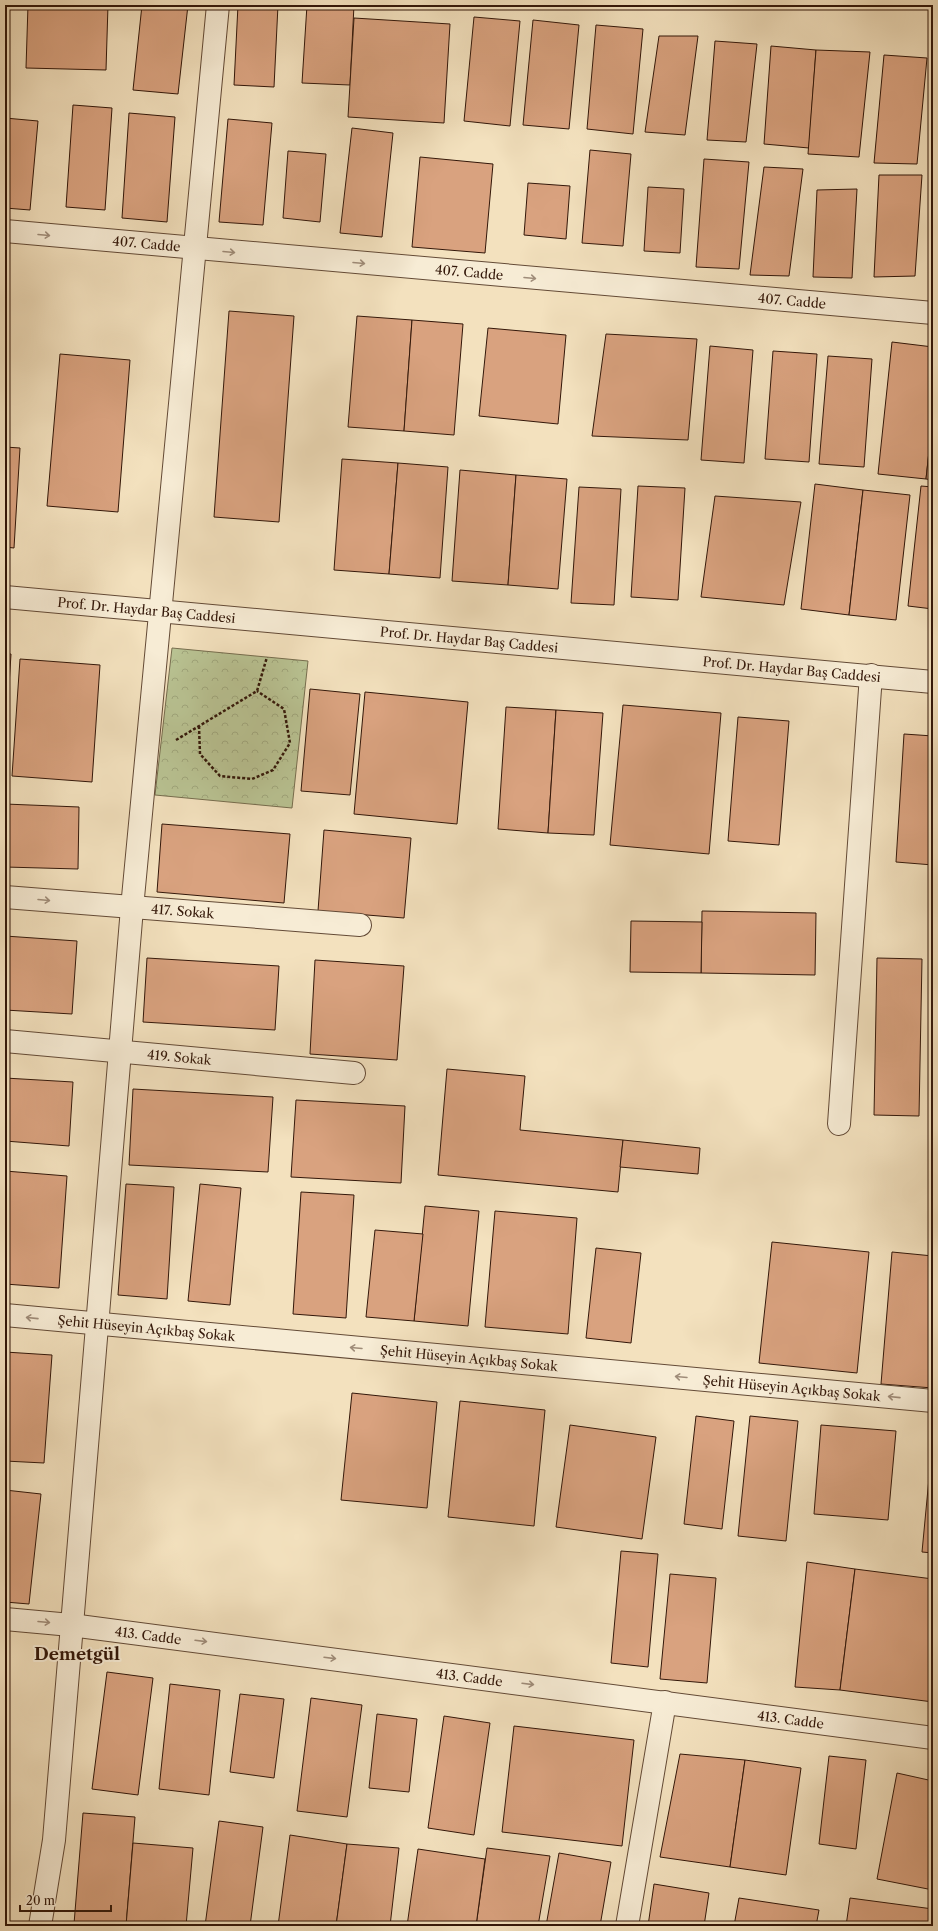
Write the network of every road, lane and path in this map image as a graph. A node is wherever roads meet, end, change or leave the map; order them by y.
1 (218, 5) edge
2 (5, 231) edge
3 (195, 249) junction
4 (933, 313) edge
5 (5, 597) edge
6 (160, 611) junction
7 (267, 658) dead end
8 (871, 676) junction
9 (933, 682) edge
10 (257, 691) junction
11 (199, 726) junction
12 (173, 741) dead end
13 (5, 897) edge
14 (132, 908) junction
15 (360, 925) dead end
16 (5, 1042) edge
17 (120, 1053) junction
18 (354, 1073) dead end
19 (839, 1124) dead end
20 (5, 1316) edge
21 (97, 1324) junction
22 (933, 1401) edge
23 (5, 1619) edge
24 (72, 1625) junction
25 (665, 1702) junction
26 (933, 1738) edge
27 (40, 1926) edge
28 (626, 1926) edge

1 - 3 street
2 -> 3 street, 407. Cadde
3 -> 4 street, 407. Cadde
3 - 6 street
5 - 6 street, Prof. Dr. Haydar Baş Caddesi
6 - 8 street, Prof. Dr. Haydar Baş Caddesi
6 - 14 street
7 - 10 path
8 - 9 street, Prof. Dr. Haydar Baş Caddesi
8 - 19 street
10 - 11 path
10 - 11 path
11 - 12 path
13 -> 14 street, 417. Sokak
14 - 15 street, 417. Sokak
14 - 17 street
16 - 17 street, 419. Sokak
17 - 18 street, 419. Sokak
17 - 21 street
21 -> 20 street, Şehit Hüseyin Açıkbaş Sokak
22 -> 21 street, Şehit Hüseyin Açıkbaş Sokak
21 - 24 street
23 -> 24 street, 413. Cadde
24 -> 25 street, 413. Cadde
24 - 27 street
25 - 26 street, 413. Cadde
25 - 28 street

